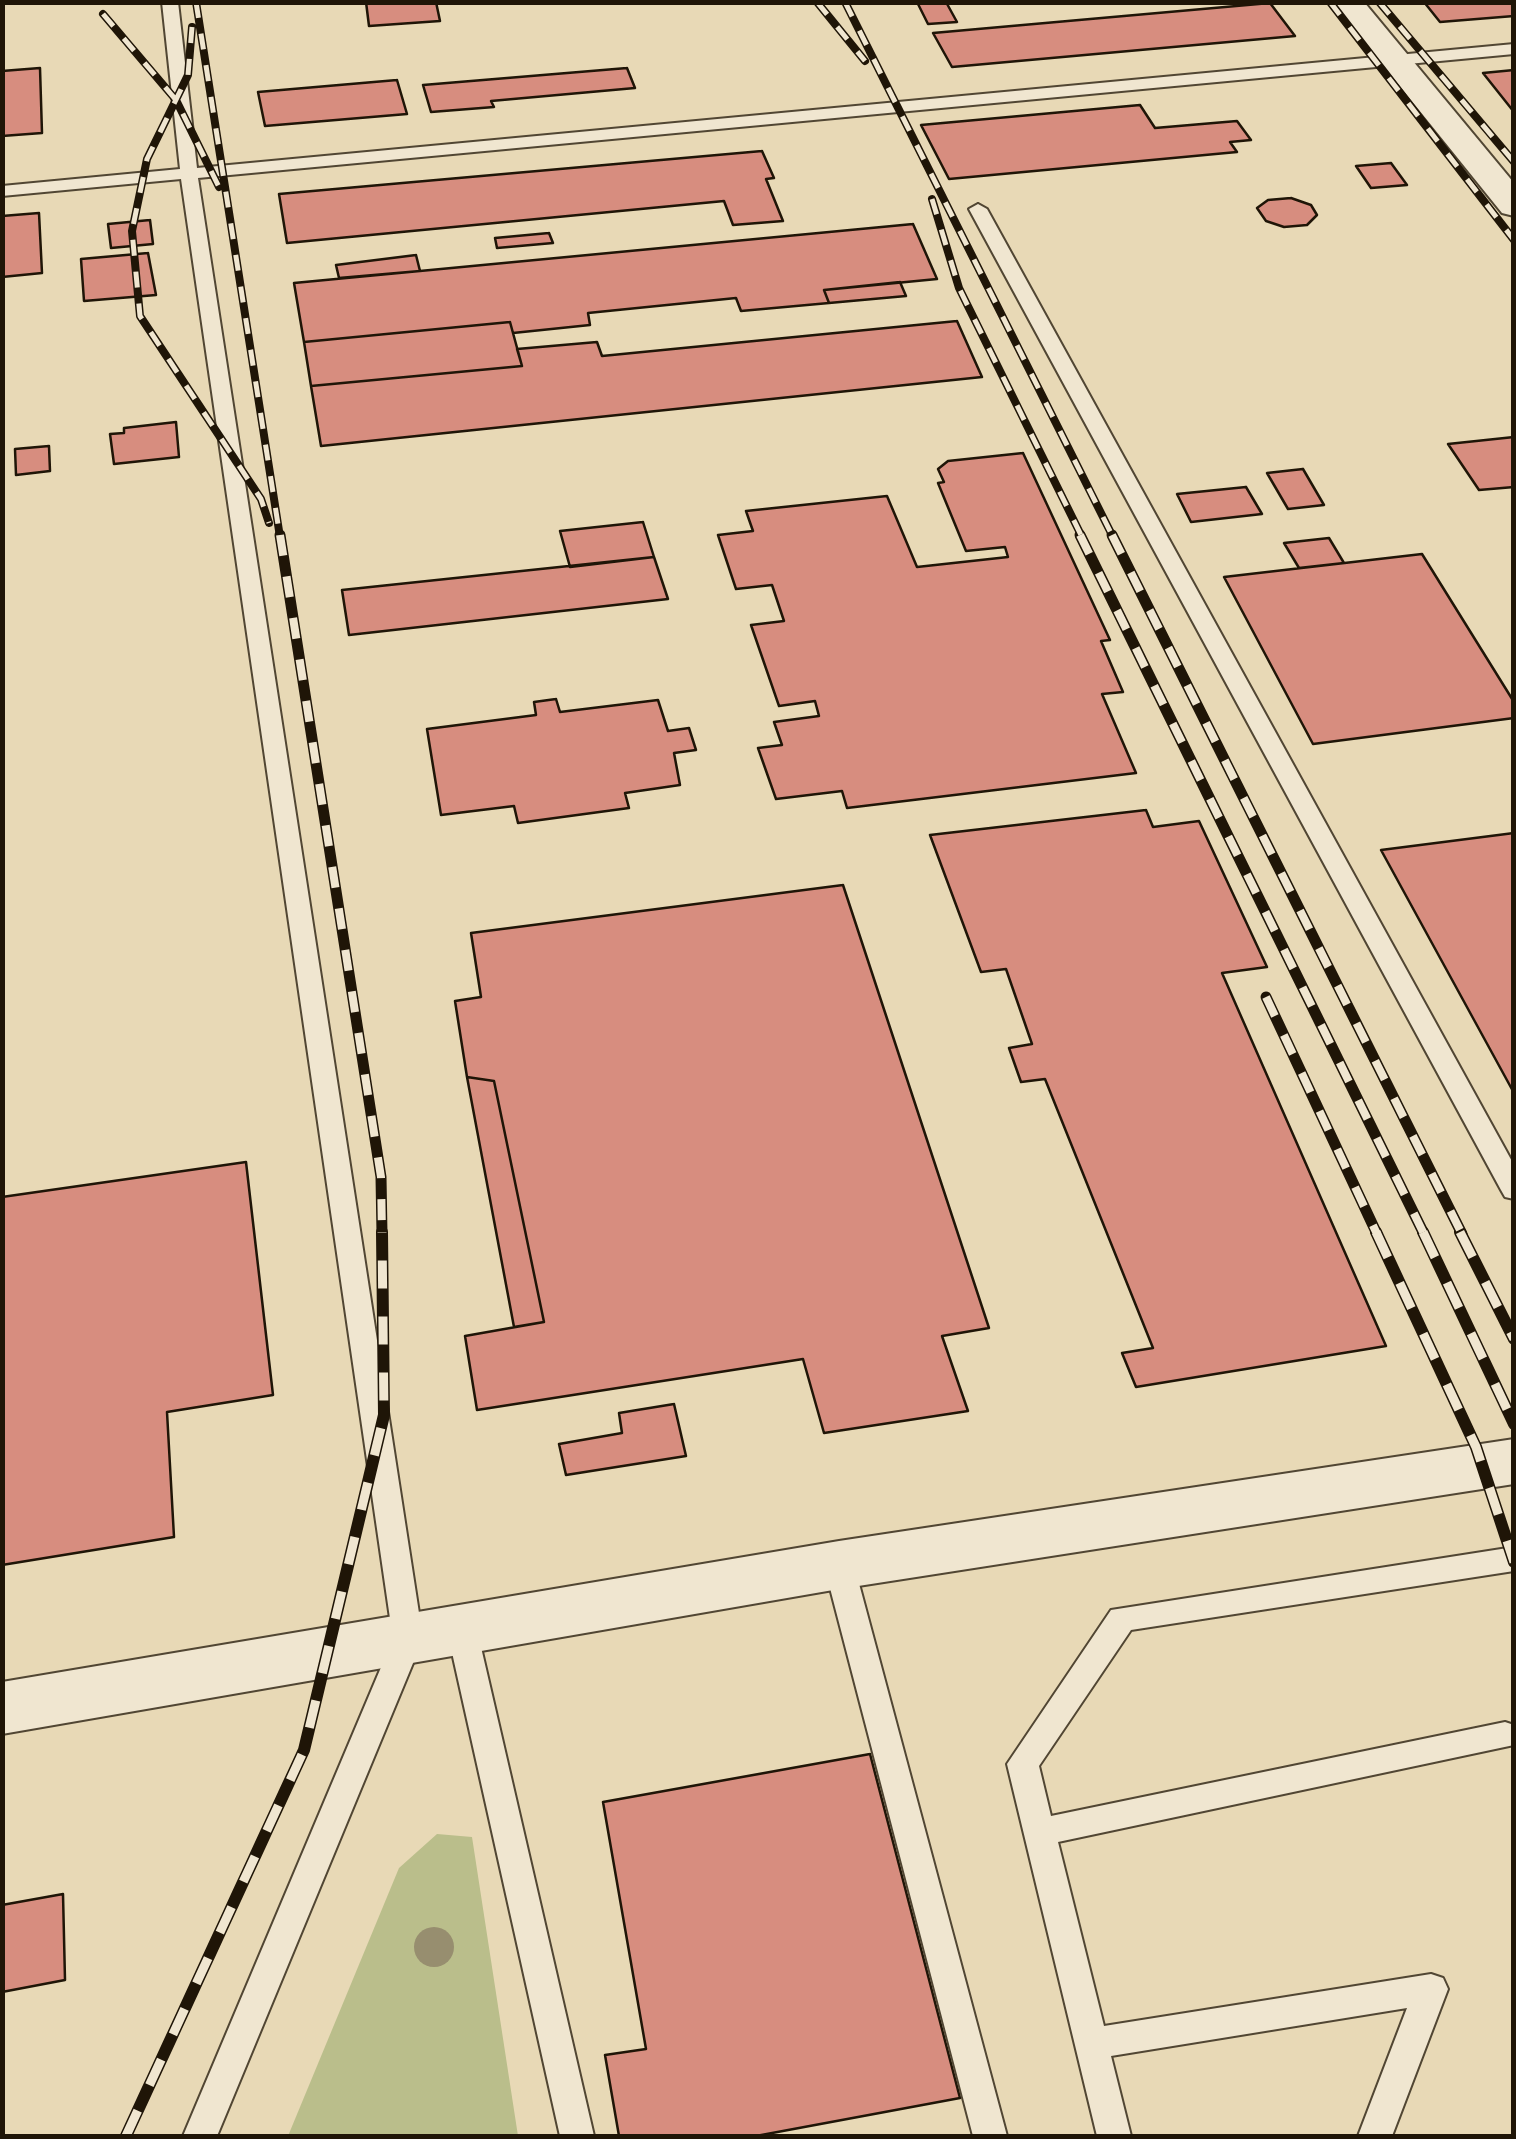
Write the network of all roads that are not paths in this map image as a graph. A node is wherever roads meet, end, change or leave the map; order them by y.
1 (170, 2) edge
2 (1347, 2) edge
3 (1514, 49) edge
4 (1393, 61) junction
5 (189, 174) junction
6 (2, 191) edge
7 (1514, 206) edge
8 (978, 209) dead end
9 (1514, 1190) edge
10 (1514, 1461) edge
11 (1514, 1559) edge
12 (838, 1565) junction
13 (435, 1635) junction
14 (2, 1708) edge
15 (1505, 1735) dead end
16 (1040, 1832) junction
17 (1091, 2044) junction
18 (200, 2136) edge
19 (577, 2136) edge
20 (990, 2136) edge
21 (1114, 2136) edge
22 (1375, 2136) edge

1 - 5 lane
2 - 4 street
3 - 4 lane
4 - 5 lane
4 - 7 street
5 - 6 lane
5 - 13 lane
8 - 9 lane
10 - 12 street
11 - 16 lane
12 - 13 street
12 - 20 lane
13 - 14 street
13 - 18 lane
13 - 19 lane
15 - 16 lane
16 - 17 lane
17 - 21 lane
17 - 22 lane

